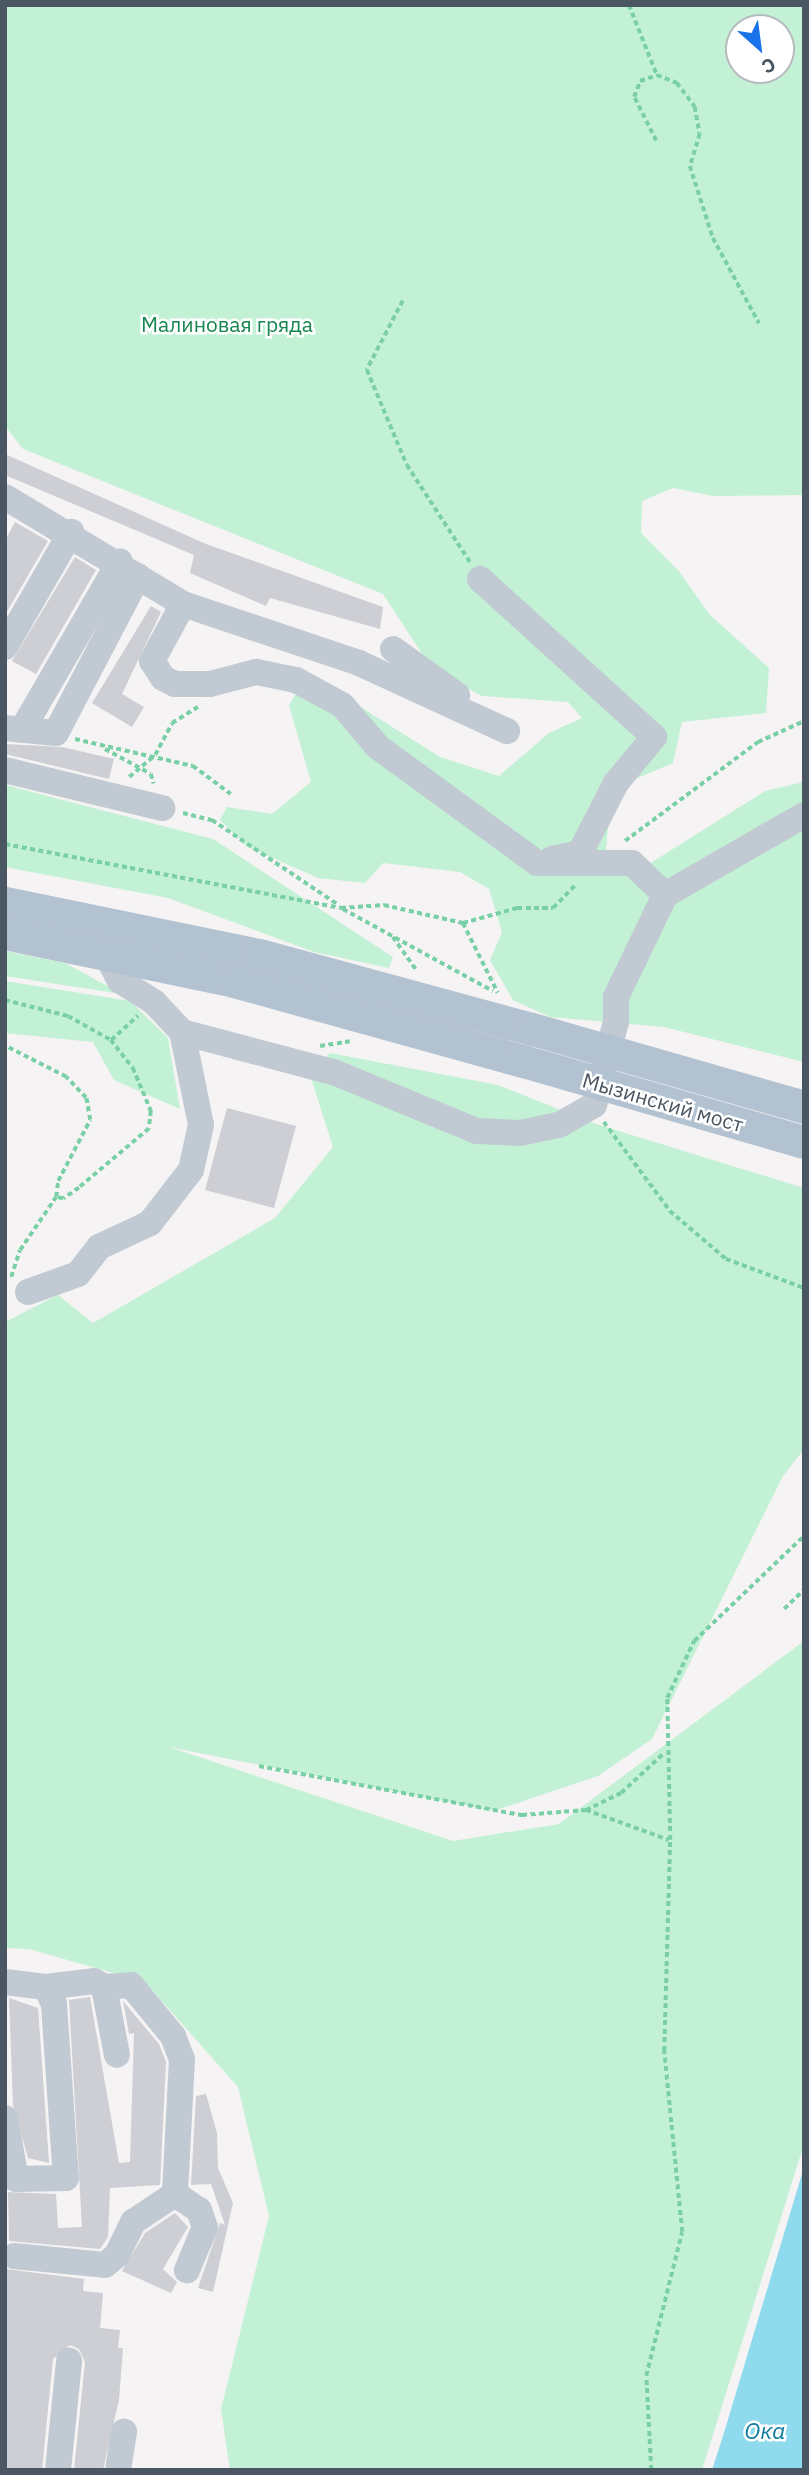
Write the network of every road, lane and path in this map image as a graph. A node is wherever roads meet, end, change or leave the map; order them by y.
1 (629, 5) edge
2 (657, 75) junction
3 (656, 141) dead end
4 (403, 302) dead end
5 (759, 323) dead end
6 (6, 499) edge
7 (71, 532) junction
8 (129, 568) junction
9 (480, 579) joint
10 (183, 604) junction
11 (5, 647) edge
12 (393, 649) dead end
13 (804, 721) edge
14 (13, 729) edge
15 (57, 733) junction
16 (105, 749) junction
17 (5, 770) edge
18 (231, 794) dead end
19 (162, 808) junction
20 (804, 815) edge
21 (5, 844) edge
22 (537, 863) junction
23 (593, 865) junction
24 (665, 895) junction
25 (5, 903) edge
26 (341, 908) junction
27 (463, 923) junction
28 (5, 933) edge
29 (392, 936) junction
30 (104, 950) junction
31 (422, 979) dead end
32 (5, 1000) edge
33 (154, 1002) junction
34 (372, 1019) junction
35 (182, 1032) junction
36 (111, 1040) junction
37 (5, 1046) edge
38 (313, 1047) dead end
39 (593, 1105) junction
40 (804, 1107) edge
41 (804, 1142) edge
42 (56, 1197) junction
43 (804, 1288) edge
44 (28, 1292) joint
45 (804, 1536) edge
46 (804, 1590) edge
47 (784, 1609) dead end
48 (664, 1753) junction
49 (259, 1766) dead end
50 (586, 1810) junction
51 (670, 1840) junction
52 (5, 1982) edge
53 (46, 1987) junction
54 (104, 1987) junction
55 (117, 2055) dead end
56 (5, 2118) edge
57 (175, 2194) junction
58 (14, 2256) dead end
59 (187, 2270) dead end
60 (69, 2361) dead end
61 (124, 2431) dead end
62 (58, 2470) edge
63 (118, 2470) edge
64 (650, 2470) edge

1 - 2 path
2 - 3 path
2 - 5 path
4 - 9 path
6 - 7 lane
7 - 8 lane
7 - 11 lane
8 - 10 lane
8 - 14 lane
8 - 15 lane
9 - 22 lane
10 - 12 lane
10 - 22 lane
13 - 23 path
14 - 15 lane
15 - 16 path
16 - 18 path
16 - 19 path
17 - 19 lane
19 - 26 path
20 - 24 lane
21 - 26 path
22 - 23 lane
23 - 24 lane
23 - 27 path
24 - 39 lane
25 - 40 main road, Мызинский мост, bridge
26 - 27 path
26 - 29 path
27 - 29 path
28 - 30 main road, Мызинский мост
29 - 31 path
30 - 33 lane
30 - 34 main road, Мызинский мост
32 - 36 path
33 - 35 lane
33 - 36 path
34 - 38 path
34 - 41 main road, Мызинский мост, bridge
35 - 39 lane
35 - 44 lane
36 - 42 path
37 - 42 path
39 - 43 path
42 - 44 path
45 - 48 path
46 - 47 path
48 - 50 path
48 - 51 path
49 - 50 path
50 - 51 path
51 - 64 path
52 - 53 lane
53 - 54 lane
53 - 56 lane
54 - 55 lane
54 - 57 lane
57 - 58 lane
57 - 59 lane
60 - 62 lane
61 - 63 lane

